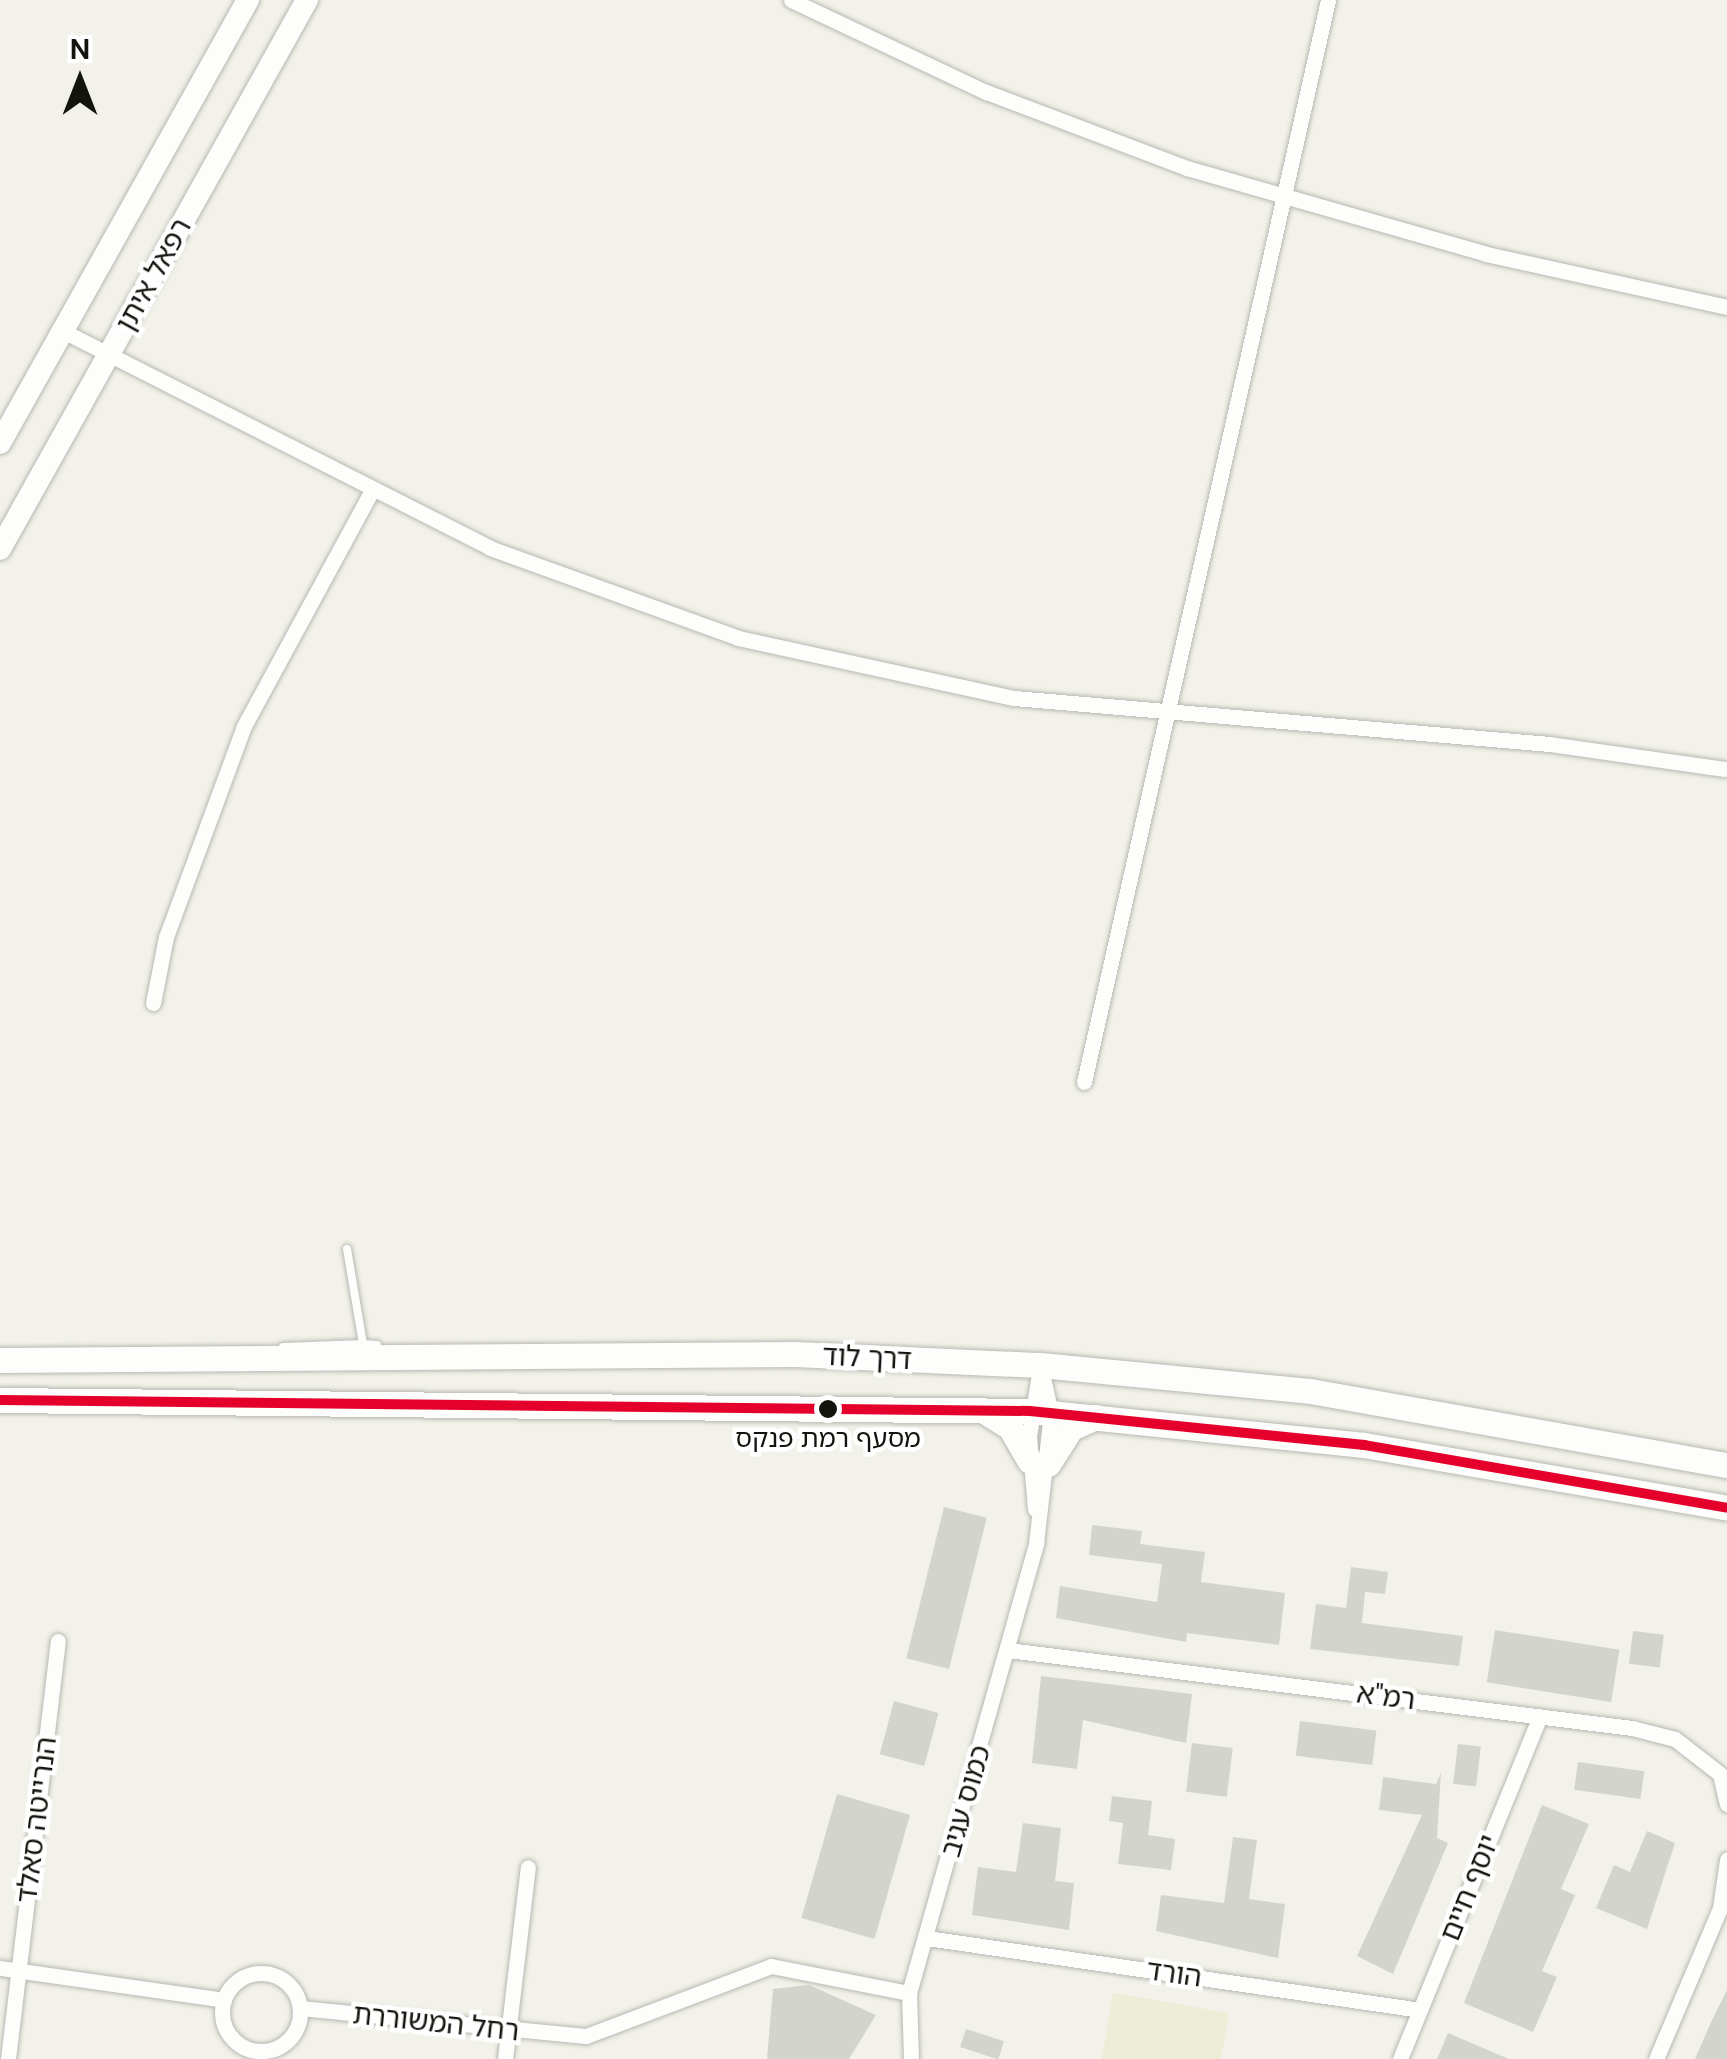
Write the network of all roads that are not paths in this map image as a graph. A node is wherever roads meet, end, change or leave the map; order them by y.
1 (248, 0) edge
2 (308, 0) edge
3 (791, 0) edge
4 (1328, 0) edge
5 (1283, 198) junction
6 (1727, 307) edge
7 (59, 329) junction
8 (110, 356) junction
9 (0, 442) edge
10 (371, 492) junction
11 (0, 549) edge
12 (1166, 714) junction
13 (1724, 769) dead end
14 (153, 1003) dead end
15 (1084, 1082) dead end
16 (347, 1249) dead end
17 (364, 1344) junction
18 (0, 1360) edge
19 (496, 1362) junction
20 (184, 1364) junction
21 (1040, 1365) junction
22 (0, 1400) edge
23 (979, 1409) junction
24 (1040, 1412) junction
25 (1100, 1416) junction
26 (1039, 1462) junction
27 (1727, 1465) edge
28 (1727, 1508) edge
29 (58, 1641) dead end
30 (1008, 1650) junction
31 (1540, 1716) junction
32 (1727, 1804) edge
33 (1727, 1860) edge
34 (528, 1868) dead end
35 (927, 1938) junction
36 (0, 1968) edge
37 (19, 1970) junction
38 (909, 1993) junction
39 (224, 2000) junction
40 (300, 2008) junction
41 (1420, 2010) junction
42 (508, 2031) junction
43 (261, 2056) edge
44 (8, 2059) edge
45 (505, 2059) edge
46 (911, 2059) edge
47 (1400, 2059) edge
48 (1656, 2059) edge

1 - 7 main road, רפאל איתן
2 - 8 main road, רפאל איתן
3 - 5 street
4 - 5 street
5 - 6 street
5 - 12 street
7 - 8 street
7 - 9 main road, רפאל איתן
8 - 10 street
8 - 11 main road, רפאל איתן
10 - 12 street
10 - 14 street
12 - 13 street
12 - 15 street
16 - 17 lane
17 - 19 lane
17 - 20 lane
18 - 20 main road, דרך לוד
19 - 20 main road, דרך לוד
19 - 21 main road, דרך לוד
21 - 24 street, כמוס עגיב
21 - 27 main road, דרך לוד
22 - 23 main road, דרך לוד
23 - 24 main road, דרך לוד
23 - 26 main road
24 - 25 main road, דרך לוד
24 - 26 street, כמוס עגיב
25 - 26 main road
25 - 28 main road, דרך לוד
26 - 30 street, כמוס עגיב
29 - 37 street, הנרייטה סאלד
30 - 31 street, רמ"א
30 - 35 street, כמוס עגיב
31 - 32 street, רמ"א
31 - 41 street, יוסף חיים
33 - 48 street
34 - 42 street
35 - 38 street, כמוס עגיב
35 - 41 street, הורד
36 - 37 street
37 - 39 street
37 - 44 street, הנרייטה סאלד
38 - 42 street, רחל המשוררת
38 - 46 street, כמוס עגיב
39 - 40 street
39 - 43 street
40 - 42 street, רחל המשוררת
40 - 43 street
41 - 47 street, יוסף חיים
42 - 45 street

